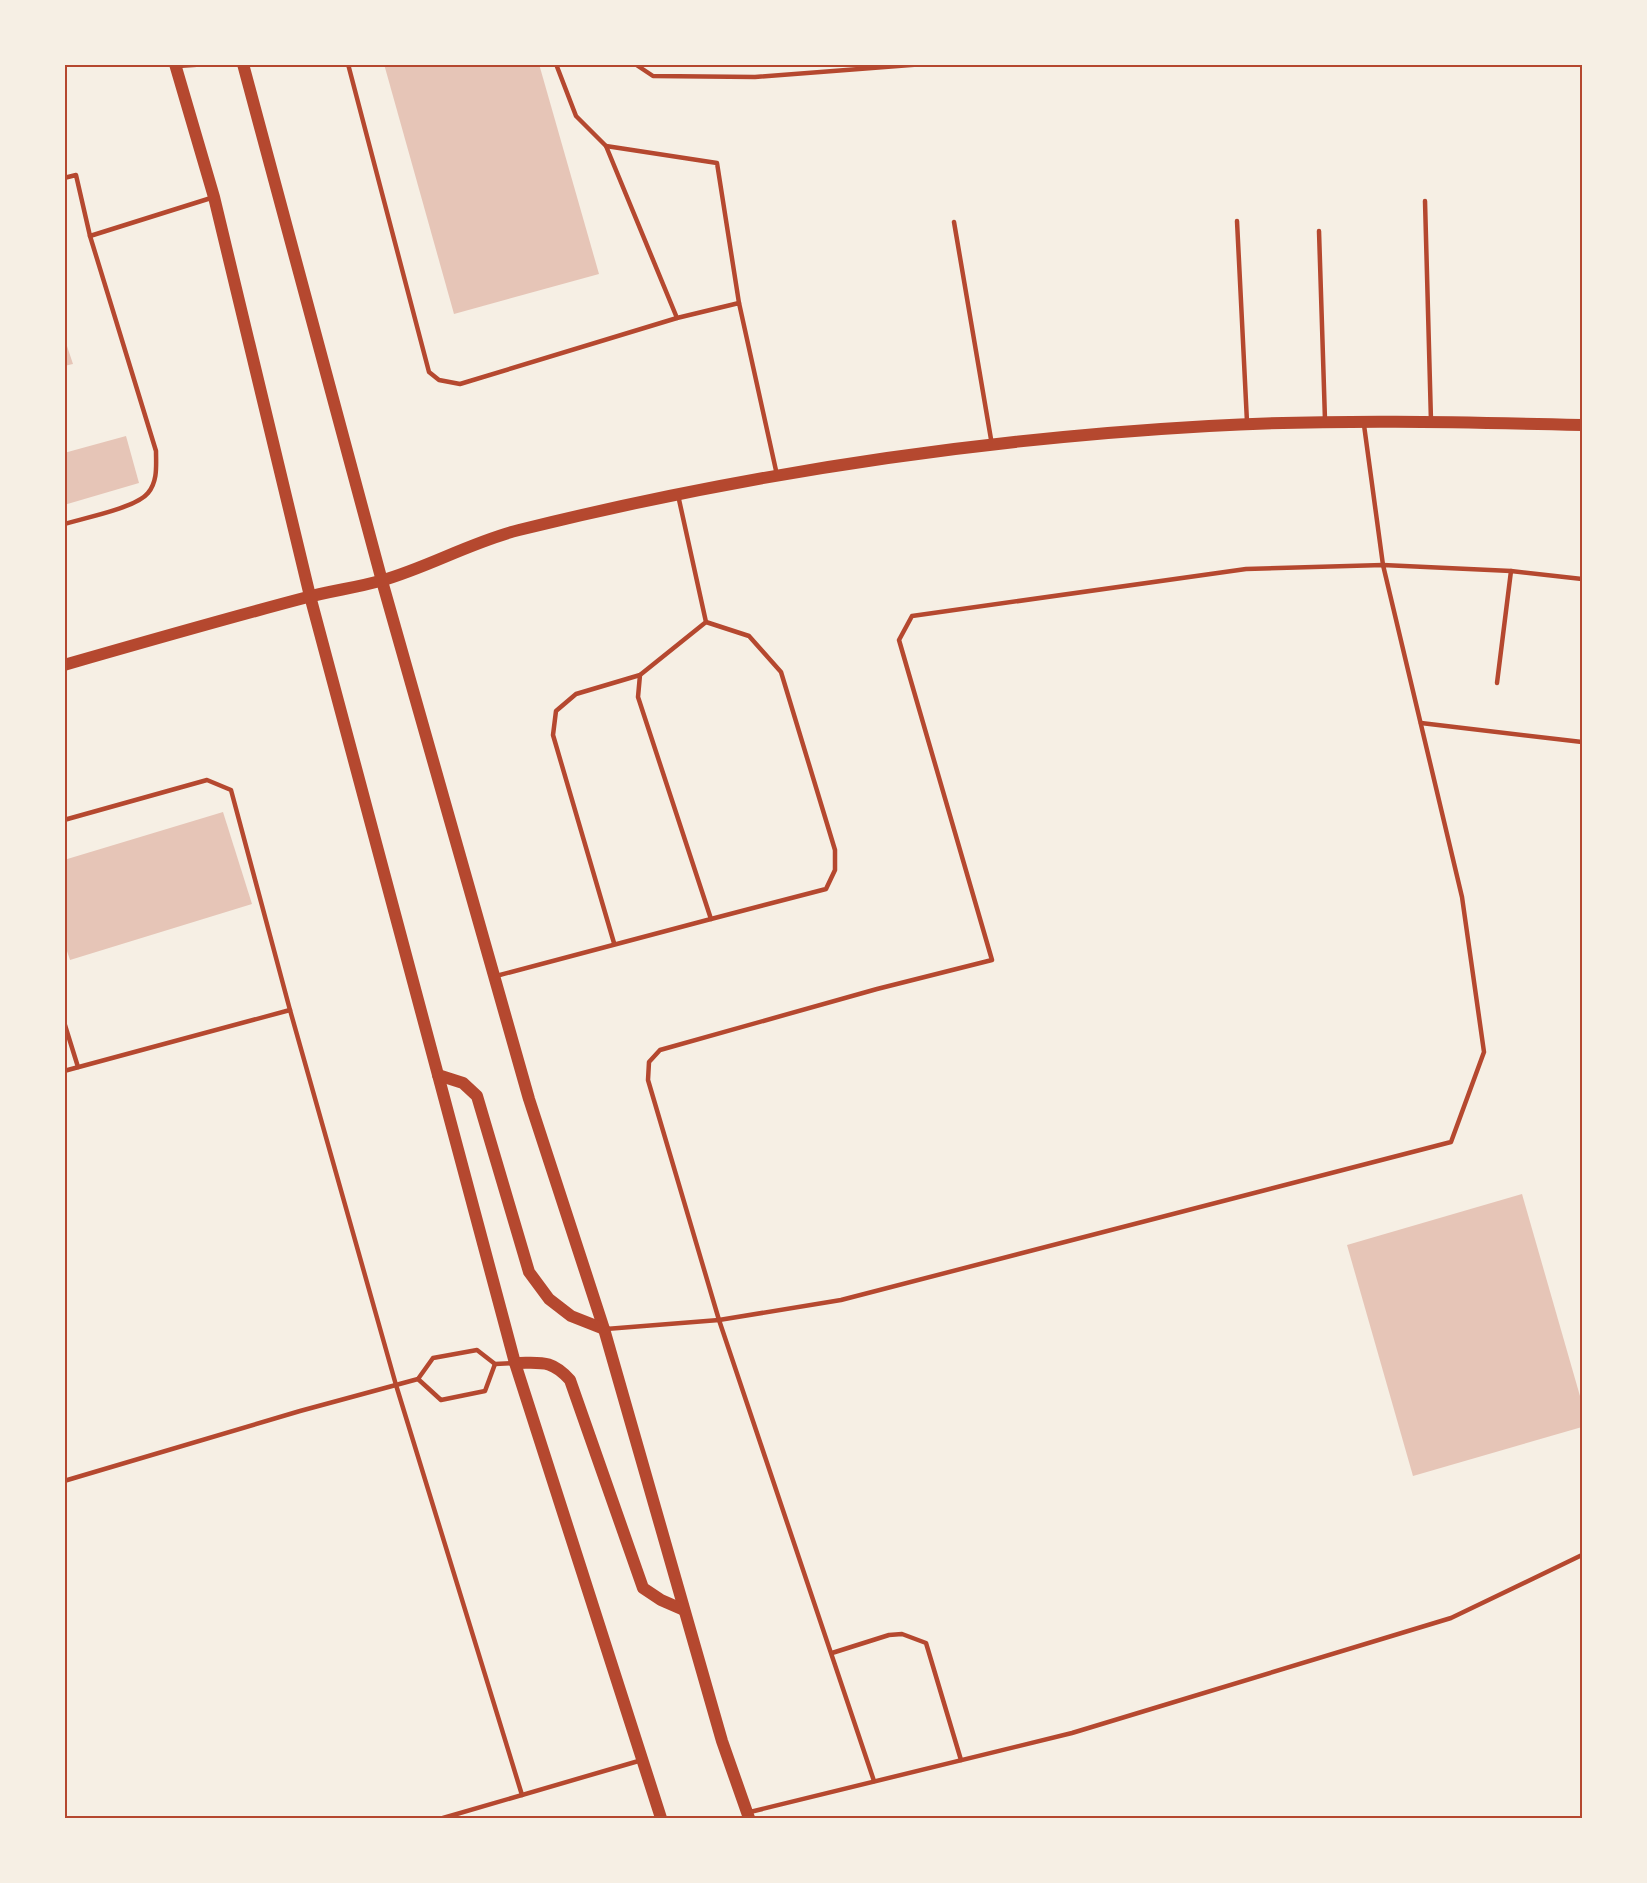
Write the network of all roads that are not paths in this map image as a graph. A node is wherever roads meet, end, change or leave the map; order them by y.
1 (208, 64) edge
2 (243, 64) edge
3 (348, 64) edge
4 (556, 64) edge
5 (635, 64) edge
6 (924, 64) edge
7 (176, 65) edge
8 (606, 146) junction
9 (64, 178) edge
10 (214, 197) junction
11 (1425, 201) dead end
12 (1237, 221) dead end
13 (954, 222) dead end
14 (1319, 231) dead end
15 (90, 236) junction
16 (740, 303) junction
17 (677, 318) junction
18 (1431, 421) junction
19 (1364, 422) junction
20 (1325, 423) junction
21 (1247, 424) junction
22 (1582, 425) edge
23 (992, 445) junction
24 (777, 476) junction
25 (678, 495) junction
26 (64, 524) edge
27 (1383, 565) junction
28 (1511, 571) junction
29 (1582, 579) edge
30 (382, 580) junction
31 (310, 596) junction
32 (706, 622) junction
33 (64, 665) edge
34 (640, 675) junction
35 (1497, 684) dead end
36 (1421, 723) junction
37 (1582, 742) edge
38 (64, 820) edge
39 (711, 919) junction
40 (614, 943) junction
41 (494, 977) junction
42 (290, 1010) junction
43 (64, 1022) edge
44 (78, 1067) junction
45 (64, 1071) edge
46 (438, 1075) junction
47 (719, 1320) junction
48 (604, 1329) junction
49 (495, 1364) junction
50 (515, 1364) junction
51 (418, 1378) junction
52 (396, 1385) junction
53 (64, 1481) edge
54 (1582, 1555) edge
55 (684, 1610) junction
56 (832, 1653) junction
57 (642, 1760) junction
58 (962, 1760) junction
59 (874, 1781) junction
60 (522, 1795) junction
61 (748, 1816) edge
62 (443, 1818) edge
63 (661, 1818) edge

1 - 7 lane
2 - 30 main road
3 - 17 lane
4 - 8 lane
5 - 6 lane
7 - 10 main road
8 - 16 lane
8 - 17 lane
9 - 15 lane
10 - 15 lane
10 - 31 main road
11 - 18 lane
12 - 21 lane
13 - 23 lane
14 - 20 lane
15 - 26 lane
16 - 17 lane
16 - 24 lane
18 - 19 main road
18 - 22 main road
19 - 20 main road
19 - 27 lane
20 - 21 main road
21 - 23 main road
23 - 24 main road
24 - 25 main road
25 - 30 main road
25 - 32 lane
27 - 28 lane
27 - 36 lane
27 - 47 lane
28 - 29 lane
28 - 35 lane
30 - 31 main road
30 - 41 main road
31 - 33 main road
31 - 46 main road
32 - 34 lane
32 - 39 lane
34 - 39 lane
34 - 40 lane
36 - 37 lane
36 - 47 lane
38 - 42 lane
39 - 40 lane
40 - 41 lane
41 - 48 main road
42 - 44 lane
42 - 52 lane
43 - 44 lane
44 - 45 lane
46 - 48 main road
46 - 50 main road
47 - 48 lane
47 - 56 lane
48 - 55 main road
49 - 50 lane
49 - 51 lane
49 - 51 lane
50 - 55 main road
50 - 57 main road
51 - 52 lane
52 - 53 lane
52 - 60 lane
54 - 58 lane
55 - 61 main road
56 - 58 lane
56 - 59 lane
57 - 60 lane
57 - 63 main road
58 - 59 lane
59 - 61 lane
60 - 62 lane

